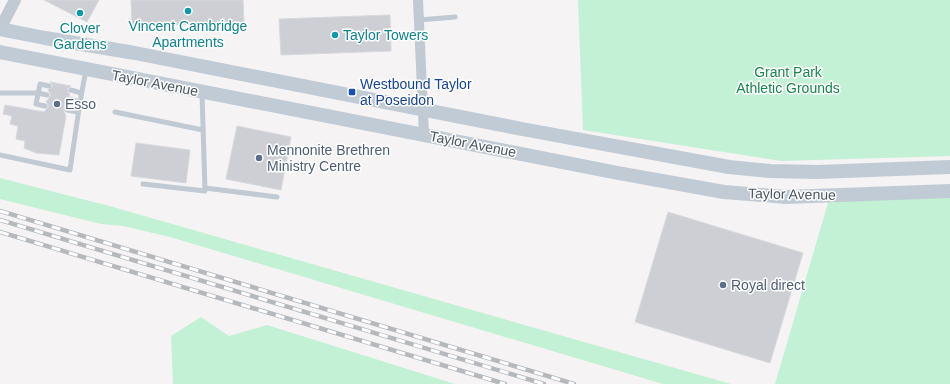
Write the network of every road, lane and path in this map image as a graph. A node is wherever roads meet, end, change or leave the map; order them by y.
1 (15, 0) edge
2 (418, 0) edge
3 (455, 17) dead end
4 (419, 20) junction
5 (0, 29) edge
6 (0, 52) edge
7 (86, 70) junction
8 (49, 86) dead end
9 (70, 90) dead end
10 (202, 92) junction
11 (0, 93) edge
12 (38, 93) junction
13 (81, 93) junction
14 (48, 95) dead end
15 (69, 99) dead end
16 (80, 102) junction
17 (45, 106) dead end
18 (67, 110) dead end
19 (423, 110) junction
20 (78, 112) junction
21 (115, 112) dead end
22 (203, 130) junction
23 (424, 134) junction
24 (0, 155) edge
25 (950, 167) edge
26 (143, 184) dead end
27 (205, 188) junction
28 (950, 191) edge
29 (277, 197) dead end

1 - 5 street
2 - 4 street
3 - 4 lane
4 - 19 street
5 - 19 main road, Taylor Avenue
6 - 7 main road, Taylor Avenue
7 - 10 main road, Taylor Avenue
7 - 13 lane
8 - 12 lane
9 - 13 lane
10 - 22 lane
10 - 23 main road, Taylor Avenue
11 - 12 lane
12 - 14 lane
12 - 17 lane
13 - 16 lane
15 - 16 lane
16 - 20 lane
18 - 20 lane
19 - 23 street
19 - 25 main road, Taylor Avenue
20 - 24 lane
21 - 22 lane
22 - 27 lane
23 - 28 main road, Taylor Avenue
26 - 27 lane
27 - 29 lane

